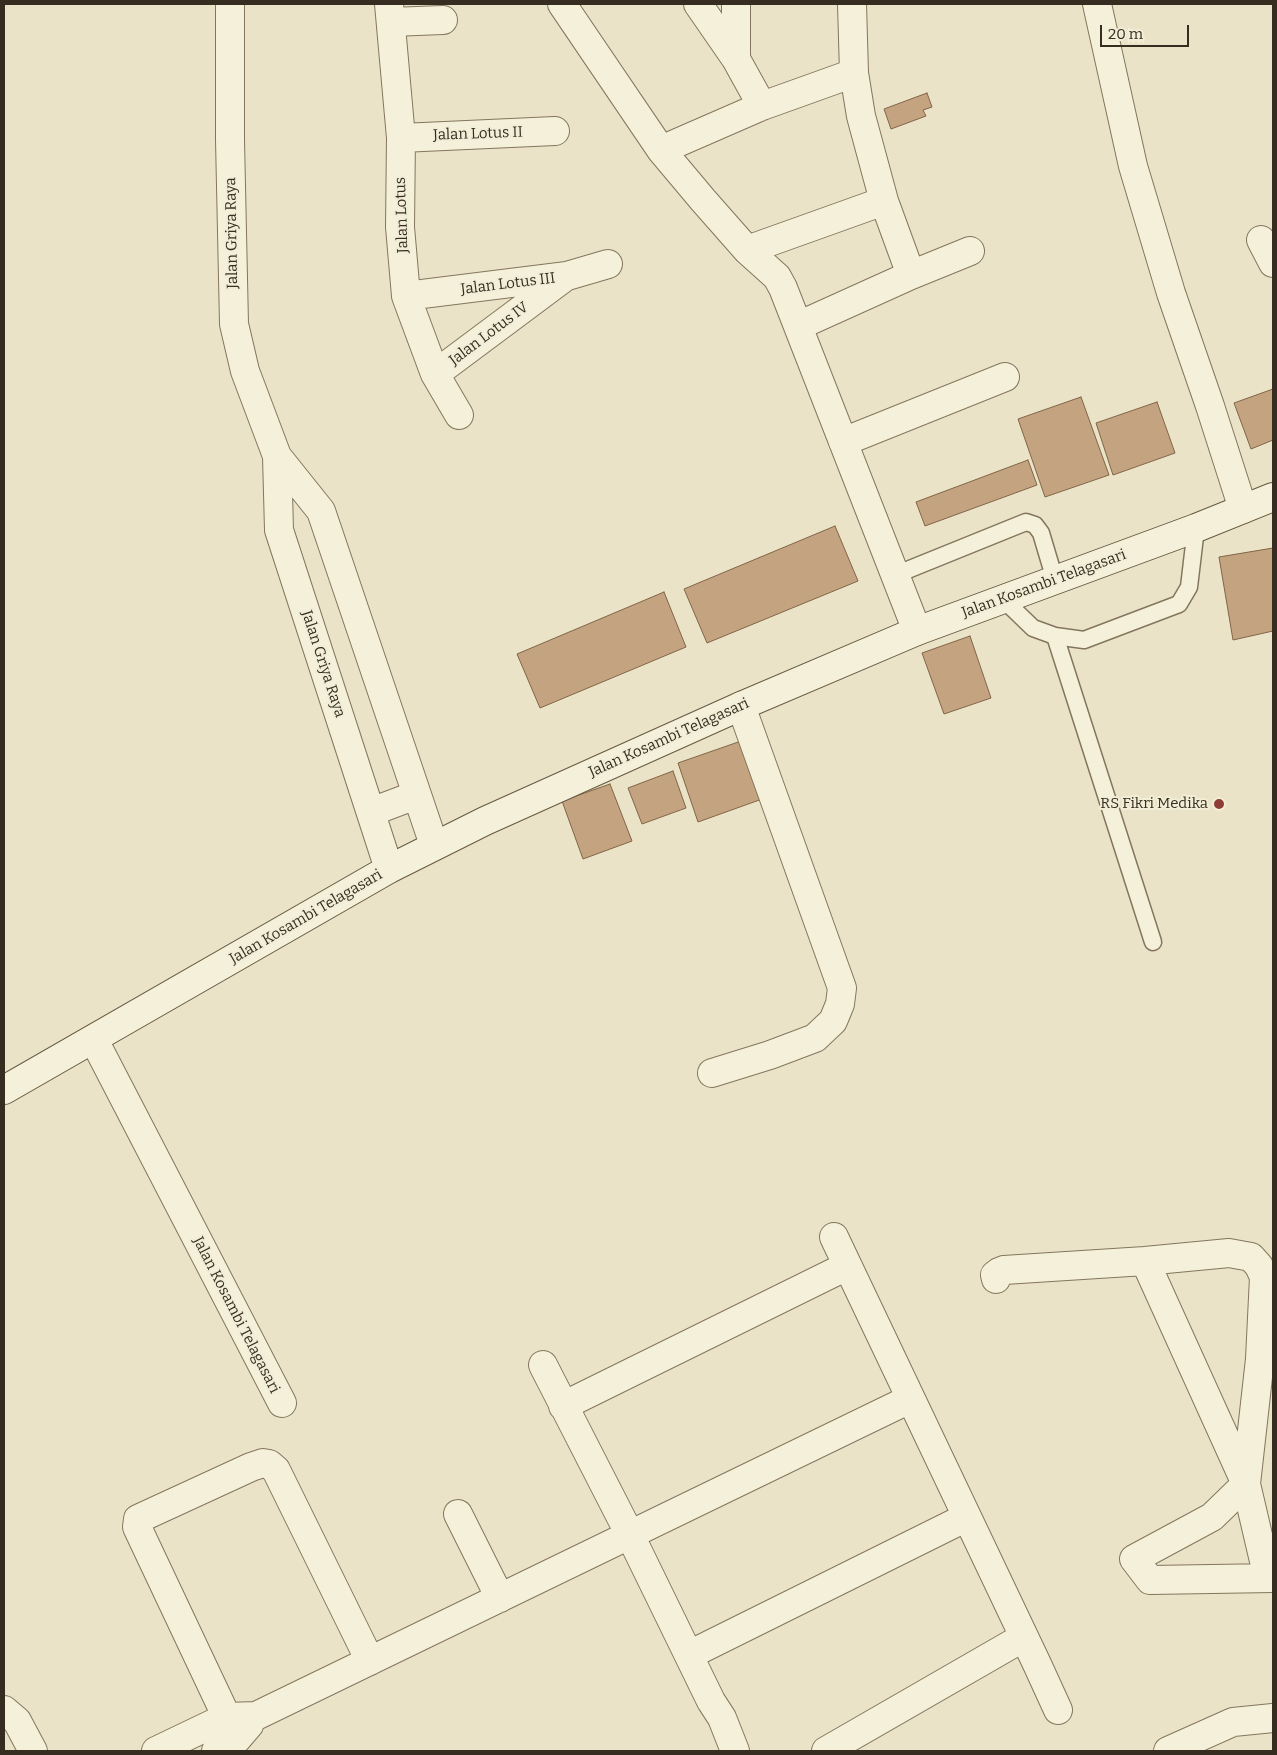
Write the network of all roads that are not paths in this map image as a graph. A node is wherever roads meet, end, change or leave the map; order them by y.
1 (230, 4) edge
2 (562, 4) edge
3 (698, 4) edge
4 (736, 4) edge
5 (852, 4) edge
6 (1097, 4) edge
7 (390, 13) edge
8 (443, 20) dead end
9 (736, 58) junction
10 (854, 73) junction
11 (762, 106) junction
12 (555, 131) dead end
13 (401, 138) junction
14 (661, 150) junction
15 (884, 201) junction
16 (747, 250) junction
17 (970, 251) dead end
18 (608, 264) dead end
19 (911, 275) junction
20 (567, 276) junction
21 (406, 296) junction
22 (798, 326) junction
23 (435, 374) junction
24 (1004, 377) dead end
25 (459, 415) dead end
26 (843, 442) junction
27 (277, 456) junction
28 (1273, 497) edge
29 (1243, 510) junction
30 (1196, 528) junction
31 (895, 574) junction
32 (1055, 580) junction
33 (1004, 600) junction
34 (917, 631) junction
35 (1055, 636) junction
36 (741, 706) junction
37 (416, 795) junction
38 (371, 812) junction
39 (434, 846) junction
40 (390, 869) junction
41 (1153, 942) dead end
42 (94, 1040) junction
43 (712, 1074) dead end
44 (4, 1090) edge
45 (834, 1237) dead end
46 (1146, 1261) junction
47 (847, 1266) junction
48 (996, 1279) dead end
49 (543, 1365) dead end
50 (910, 1399) junction
51 (282, 1403) dead end
52 (563, 1406) junction
53 (1246, 1484) junction
54 (458, 1514) dead end
55 (967, 1517) junction
56 (630, 1535) junction
57 (1271, 1578) edge
58 (500, 1598) junction
59 (1024, 1637) junction
60 (688, 1655) junction
61 (370, 1661) junction
62 (4, 1710) edge
63 (1058, 1710) dead end
64 (1273, 1718) edge
65 (227, 1736) edge
66 (33, 1751) edge
67 (156, 1751) edge
68 (735, 1751) edge
69 (826, 1751) edge
70 (1168, 1751) edge

1 - 27 street, Jalan Griya Raya
2 - 14 street
3 - 9 street
4 - 9 street
5 - 10 street
6 - 29 street
7 - 8 street
7 - 13 street, Jalan Lotus
9 - 11 street
10 - 11 street
10 - 15 street
11 - 14 street
12 - 13 street, Jalan Lotus II
13 - 21 street, Jalan Lotus
14 - 16 street
15 - 16 street
15 - 19 street
16 - 22 street
17 - 19 street
18 - 20 street, Jalan Lotus III
19 - 22 street
20 - 21 street, Jalan Lotus III
20 - 23 street, Jalan Lotus IV
21 - 23 street, Jalan Lotus
22 - 26 street
23 - 25 street, Jalan Lotus
24 - 26 street
26 - 31 street
27 - 37 street, Jalan Griya Raya
27 - 38 street, Jalan Griya Raya
28 - 29 street, Jalan Kosambi Telagasari
29 - 30 street, Jalan Kosambi Telagasari
30 - 32 street, Jalan Kosambi Telagasari
30 - 35 lane
31 - 32 lane
31 - 34 street
32 - 33 street, Jalan Kosambi Telagasari
33 - 34 street, Jalan Kosambi Telagasari
33 - 35 lane
34 - 36 street, Jalan Kosambi Telagasari
35 - 41 lane
36 - 39 street, Jalan Kosambi Telagasari
36 - 43 street
37 - 38 street
37 - 39 street, Jalan Griya Raya
38 - 40 street, Jalan Griya Raya
39 - 40 street, Jalan Kosambi Telagasari
40 - 42 street, Jalan Kosambi Telagasari
42 - 44 street, Jalan Kosambi Telagasari
42 - 51 street, Jalan Kosambi Telagasari
45 - 47 street
46 - 48 street
46 - 53 street
46 - 53 street
47 - 50 street
47 - 52 street
49 - 52 street
50 - 55 street
50 - 56 street
52 - 56 street
53 - 57 street
53 - 57 street
54 - 58 street
55 - 59 street
55 - 60 street
56 - 58 street
56 - 60 street
58 - 61 street
59 - 63 street
59 - 69 street
60 - 68 street
61 - 65 street
61 - 65 street
62 - 66 street
64 - 70 street
65 - 67 street

